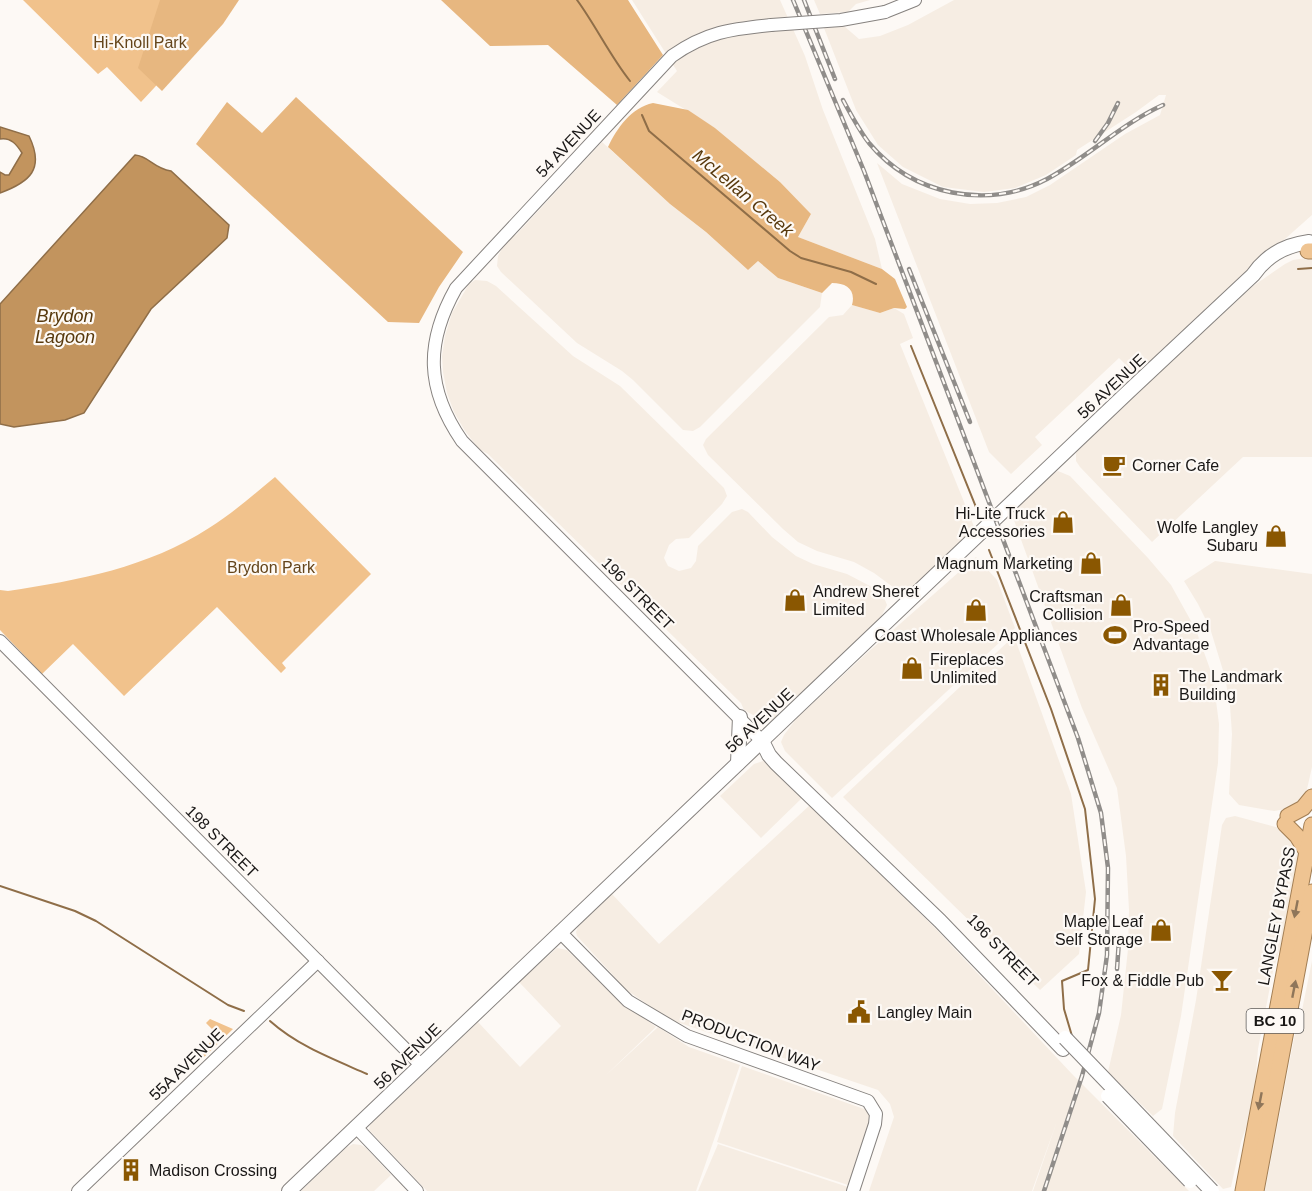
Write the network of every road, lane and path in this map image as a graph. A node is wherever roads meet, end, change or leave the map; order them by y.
1 (915, 0) edge
2 (1310, 246) edge
3 (490, 470) joint
4 (0, 641) edge
5 (740, 717) junction
6 (762, 741) junction
7 (738, 763) junction
8 (1312, 797) edge
9 (1312, 825) edge
10 (1306, 852) junction
11 (1312, 892) edge
12 (560, 932) junction
13 (318, 961) junction
14 (1064, 1044) junction
15 (421, 1065) junction
16 (356, 1127) junction
17 (78, 1191) edge
18 (289, 1191) edge
19 (417, 1191) edge
20 (853, 1191) edge
21 (1199, 1191) edge
22 (1212, 1191) edge
23 (1243, 1191) edge
24 (1256, 1191) edge

1 - 3 street, 54 AVENUE, bridge
2 - 6 main road, 56 AVENUE
3 - 5 street, 196 STREET
4 - 13 street, 198 STREET
5 - 6 street, 196 STREET
5 - 7 main road
6 - 7 main road, 56 AVENUE
6 - 14 main road, 196 STREET
7 - 12 main road, 56 AVENUE
8 - 10 highway
9 - 10 highway, LANGLEY BYPASS / BC 10
10 -> 23 highway, LANGLEY BYPASS / BC 10
24 -> 11 highway, LANGLEY BYPASS / BC 10
12 - 15 main road, 56 AVENUE
12 - 20 street, PRODUCTION WAY
13 - 15 street, 198 STREET
13 - 17 street, 55A AVENUE
14 - 21 main road, 196 STREET, bridge
14 - 22 main road, 196 STREET, bridge
15 - 16 main road, 56 AVENUE
16 - 18 main road, 56 AVENUE
16 - 19 street

